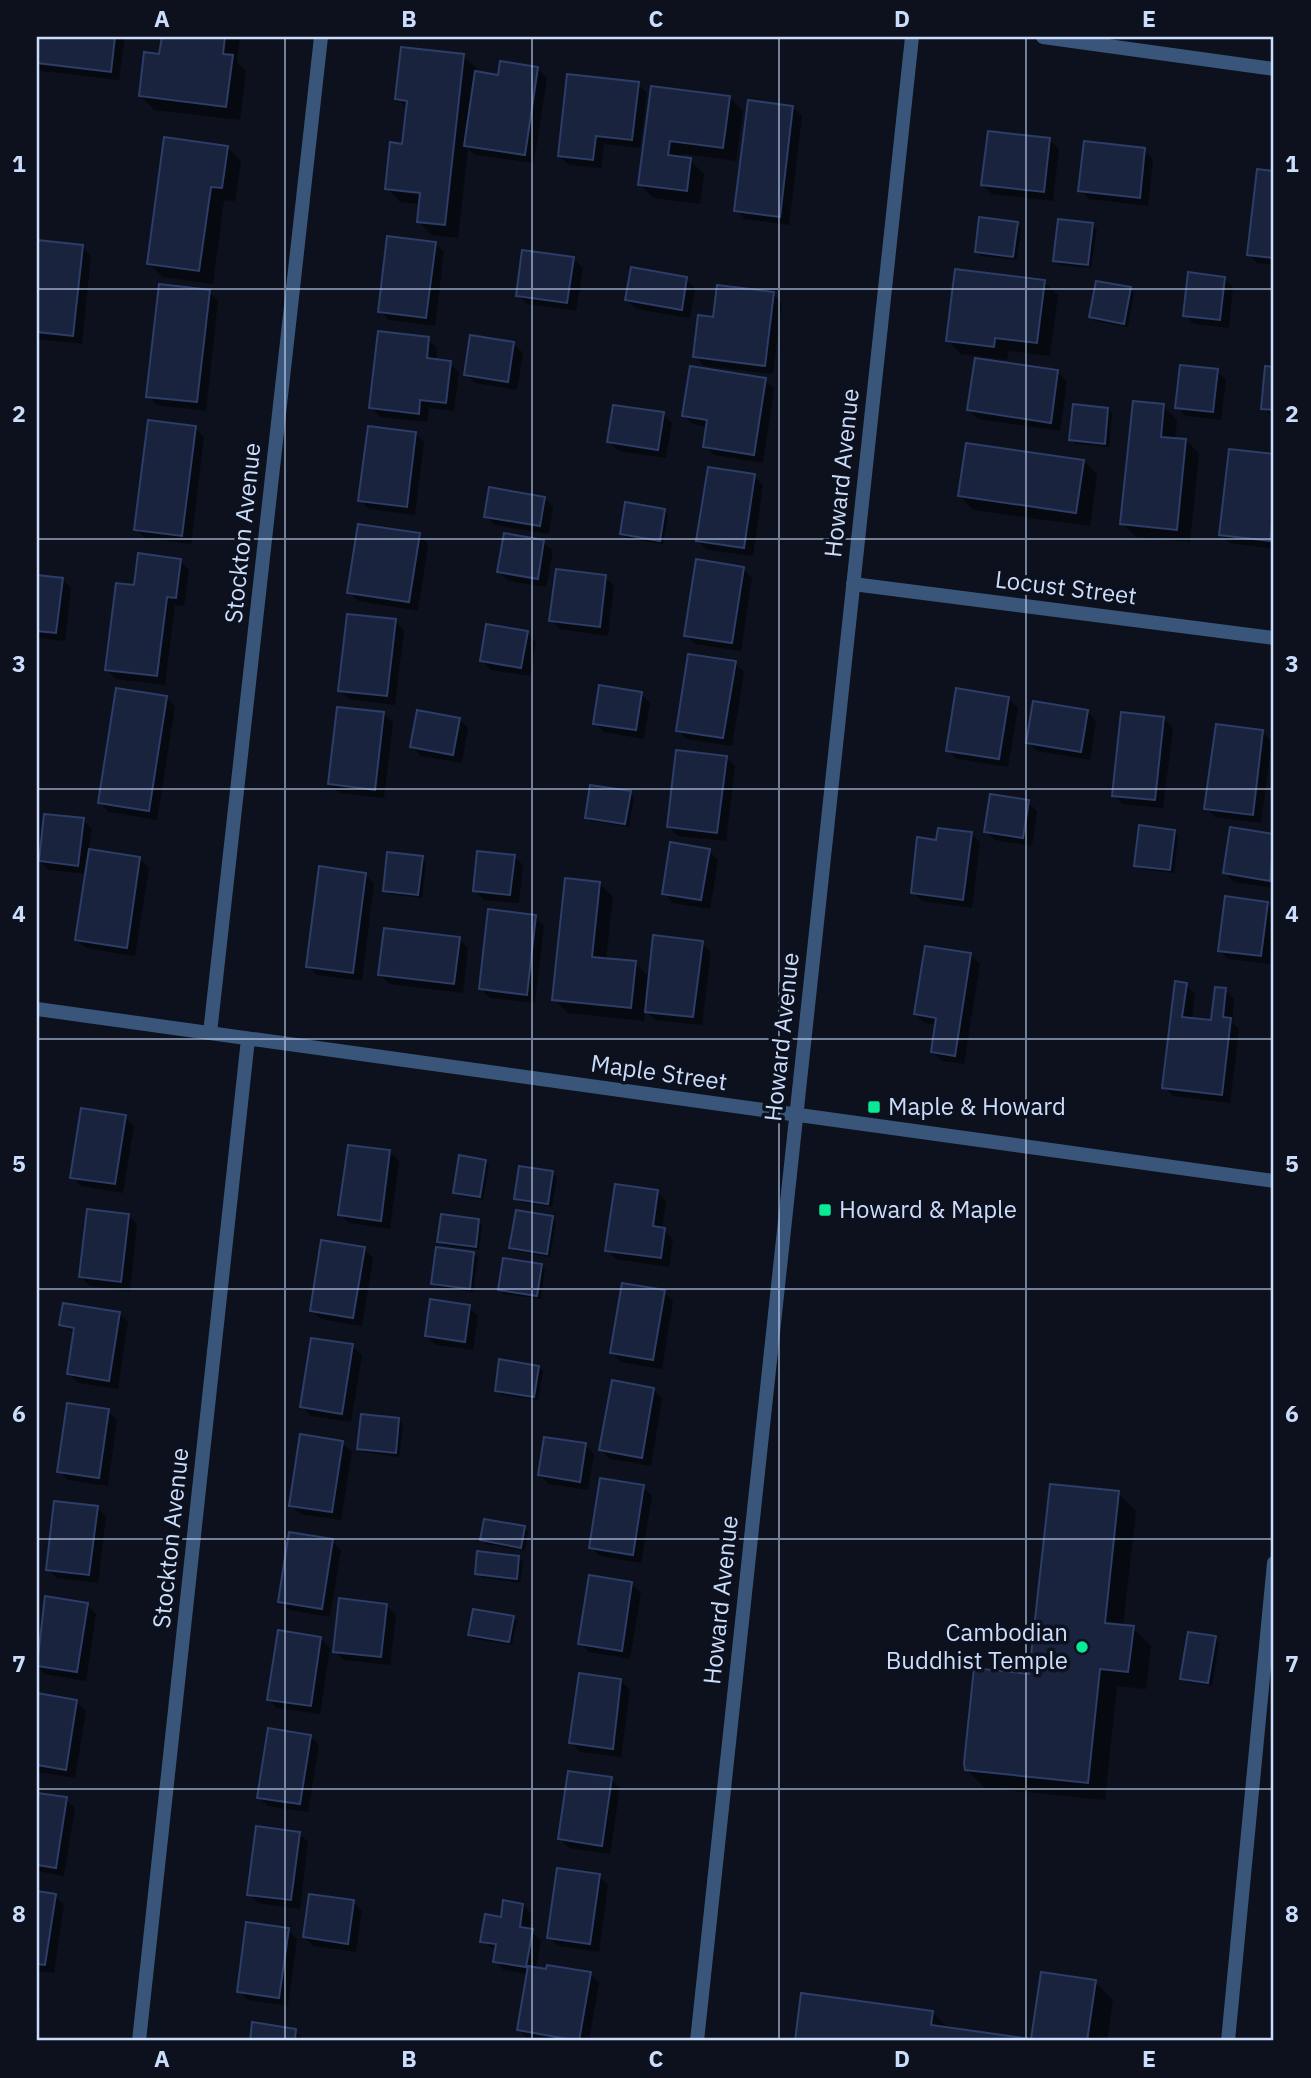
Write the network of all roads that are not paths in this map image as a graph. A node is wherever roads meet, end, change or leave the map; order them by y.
1 (321, 37) edge
2 (912, 37) edge
3 (1043, 37) edge
4 (1274, 69) edge
5 (853, 584) junction
6 (1274, 638) edge
7 (37, 1009) edge
8 (210, 1034) junction
9 (248, 1039) junction
10 (796, 1115) junction
11 (1274, 1181) edge
12 (1274, 1563) edge
13 (139, 2041) edge
14 (697, 2041) edge
15 (1228, 2041) edge

1 - 8 street, Stockton Avenue
2 - 5 street, Howard Avenue
3 - 4 street
5 - 6 street, Locust Street
5 - 10 street, Howard Avenue
7 - 8 street, Maple Street
8 - 9 street, Maple Street
9 - 10 street, Maple Street
9 - 13 street, Stockton Avenue
10 - 11 street, Maple Street
10 - 14 street, Howard Avenue
12 - 15 street

